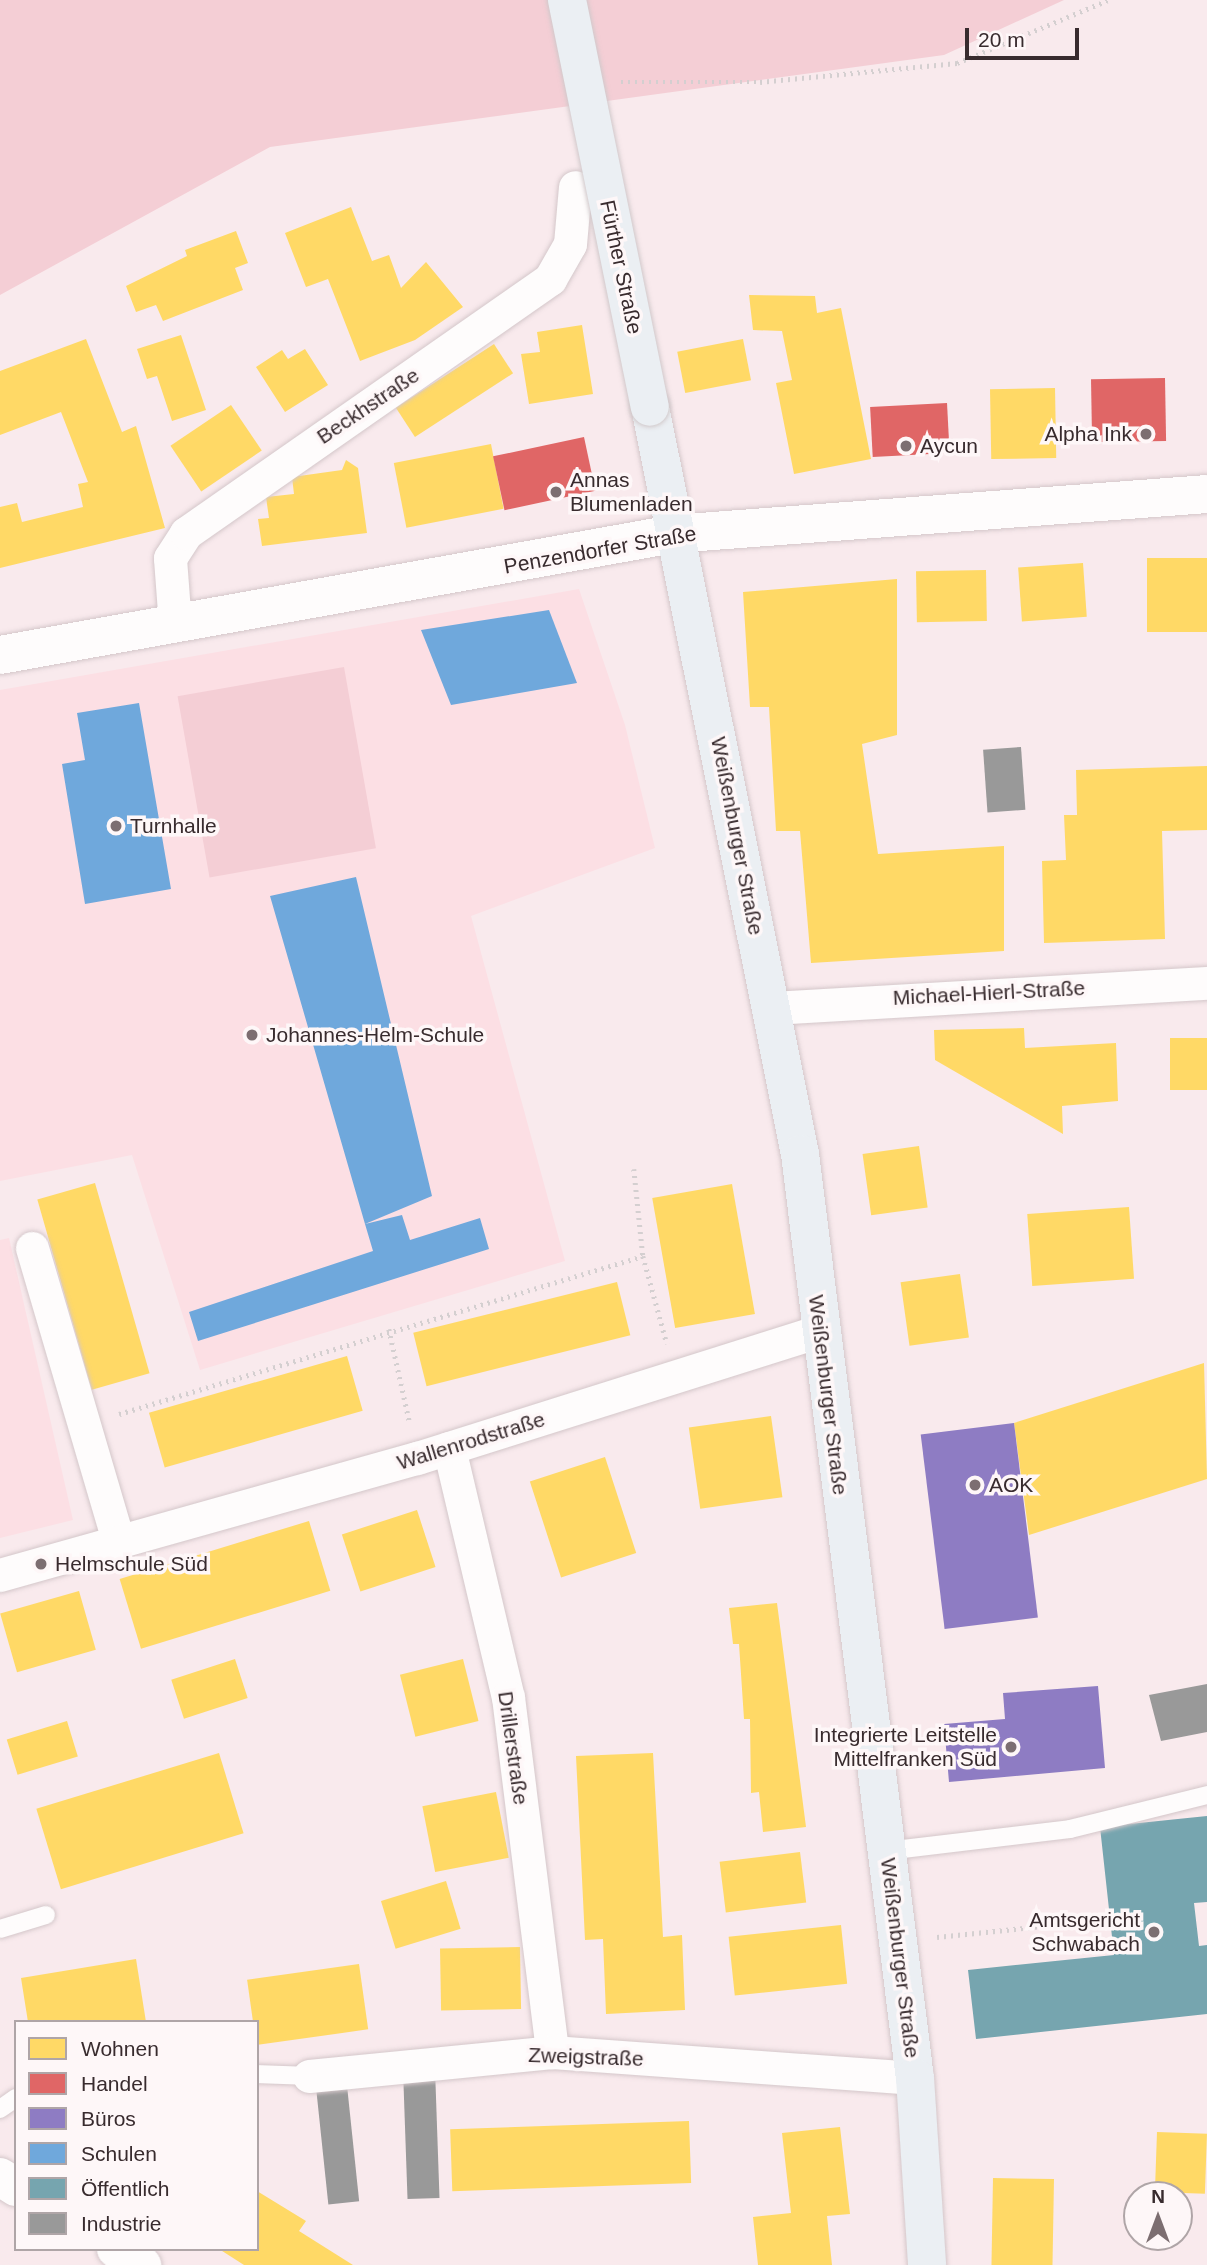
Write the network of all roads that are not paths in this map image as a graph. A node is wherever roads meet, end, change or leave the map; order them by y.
1 (567, 0) edge
2 (575, 187) dead end
3 (1207, 494) edge
4 (673, 534) junction
5 (175, 625) junction
6 (0, 655) edge
7 (1207, 983) edge
8 (771, 1007) junction
9 (32, 1248) dead end
10 (820, 1331) junction
11 (449, 1448) junction
12 (119, 1543) junction
13 (0, 1575) edge
14 (1207, 1795) edge
15 (886, 1851) junction
16 (46, 1914) dead end
17 (0, 1929) edge
18 (552, 2052) junction
19 (259, 2074) edge
20 (309, 2076) joint
21 (915, 2078) junction
22 (119, 2251) edge
23 (142, 2265) edge
24 (927, 2265) edge

1 - 4 main road, Fürther Straße, bridge
2 - 5 street, Beckhstraße
3 - 4 main road, Penzendorfer Straße
4 - 5 main road, Penzendorfer Straße
4 - 8 main road, Weißenburger Straße
5 - 6 main road, Penzendorfer Straße
7 - 8 street, Michael-Hierl-Straße
8 - 10 main road, Weißenburger Straße
9 - 12 street
10 - 11 street, Wallenrodstraße
10 - 15 main road, Weißenburger Straße
11 - 12 street, Wallenrodstraße
11 - 18 street, Drillerstraße
12 - 13 street, Wallenrodstraße
14 - 15 lane
15 - 21 main road, Weißenburger Straße
16 - 17 lane
18 - 20 street, Zweigstraße
18 - 21 street, Zweigstraße
19 - 20 lane, Zweigstraße
21 - 24 main road, Weißenburger Straße
22 - 23 main road

